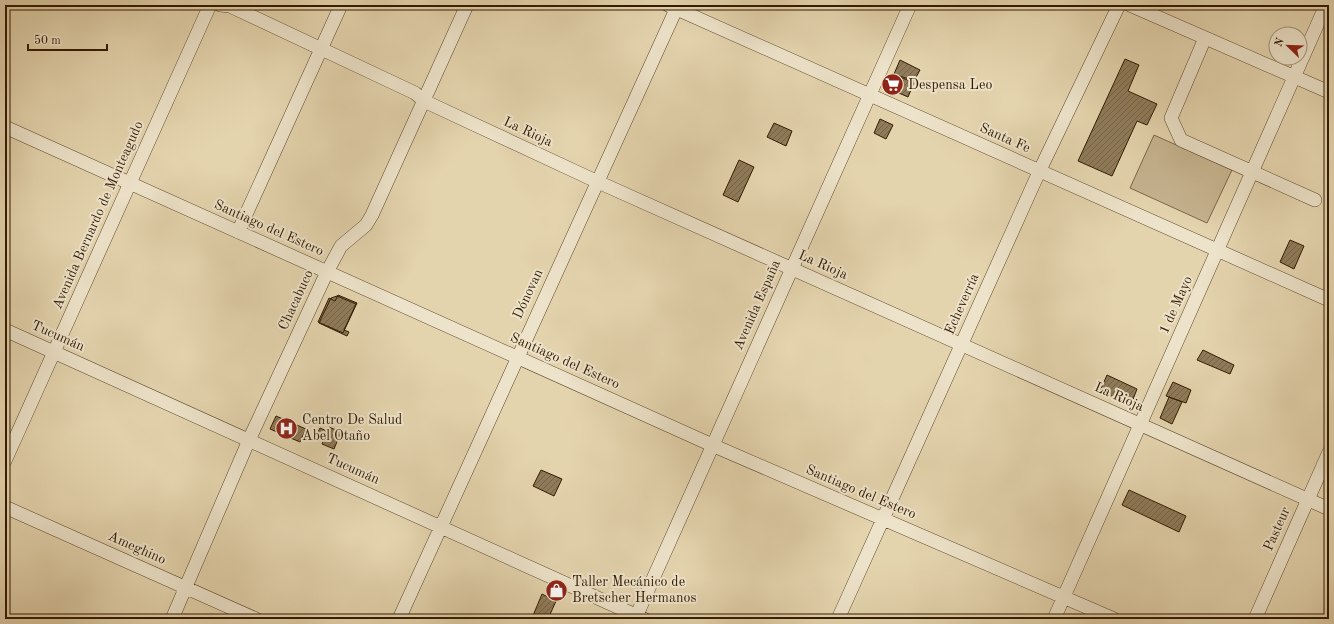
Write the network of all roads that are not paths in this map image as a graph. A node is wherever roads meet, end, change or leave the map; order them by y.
1 (210, 5) edge
2 (220, 5) edge
3 (342, 5) edge
4 (467, 5) edge
5 (910, 5) edge
6 (1119, 5) edge
7 (1130, 5) edge
8 (1326, 5) edge
9 (674, 6) edge
10 (1205, 38) junction
11 (322, 49) junction
12 (1294, 77) junction
13 (1329, 92) edge
14 (869, 95) junction
15 (424, 101) junction
16 (5, 127) edge
17 (1251, 171) junction
18 (1039, 172) junction
19 (598, 182) junction
20 (130, 183) junction
21 (1315, 200) dead end
22 (238, 232) junction
23 (1218, 250) junction
24 (791, 269) junction
25 (327, 272) junction
26 (1329, 300) edge
27 (5, 330) edge
28 (961, 345) junction
29 (54, 352) junction
30 (517, 357) junction
31 (1140, 424) junction
32 (249, 440) junction
33 (712, 444) junction
34 (1329, 452) edge
35 (5, 461) edge
36 (1308, 500) junction
37 (5, 507) edge
38 (1329, 509) edge
39 (883, 518) junction
40 (441, 526) junction
41 (186, 588) junction
42 (1064, 597) junction
43 (638, 618) edge
44 (172, 619) edge
45 (256, 619) edge
46 (399, 619) edge
47 (838, 619) edge
48 (1054, 619) edge
49 (1114, 619) edge
50 (1255, 619) edge

1 - 20 street, Avenida Bernardo de Monteagudo
2 - 11 street, La Rioja
3 - 11 street
4 - 15 street, Chacabuco
5 - 14 street, Avenida España
6 - 18 street, Echeverría
7 - 10 street
8 - 12 street, 1 de Mayo
9 - 14 street, Santa Fe
9 - 19 street, Dónovan
10 - 12 street
10 - 17 street
11 - 15 street, La Rioja
11 - 22 street
12 - 13 street
12 - 17 street, 1 de Mayo
14 - 18 street, Santa Fe
14 - 24 street, Avenida España
15 - 19 street, La Rioja
15 - 25 street, Chacabuco
16 - 20 street, Santiago del Estero
17 - 21 street
17 - 23 street, 1 de Mayo
18 - 23 street, Santa Fe
18 - 28 street, Echeverría
19 - 24 street, La Rioja
19 - 30 street, Dónovan
20 - 22 street, Santiago del Estero
20 - 29 street, Avenida Bernardo de Monteagudo
22 - 25 street, Santiago del Estero
23 - 26 street, Santa Fe
23 - 31 street, 1 de Mayo
24 - 28 street, La Rioja
24 - 33 street, Avenida España
25 - 30 street, Santiago del Estero
25 - 32 street, Chacabuco
27 - 29 street, Tucumán
28 - 31 street, La Rioja
28 - 39 street, Echeverría
29 - 32 street, Tucumán
29 - 35 street, Avenida Bernardo de Monteagudo
30 - 33 street, Santiago del Estero
30 - 40 street, Dónovan
31 - 36 street, La Rioja
31 - 42 street, 1 de Mayo
32 - 40 street, Tucumán
32 - 41 street, Chacabuco
33 - 39 street, Santiago del Estero
33 - 43 street, Avenida España
34 - 36 street, Pasteur
36 - 38 street, La Rioja
36 - 50 street, Pasteur
37 - 41 street, Ameghino
39 - 42 street, Santiago del Estero
39 - 47 street, Echeverría
40 - 43 street, Tucumán
40 - 46 street, Dónovan
41 - 44 street, Chacabuco
41 - 45 street, Ameghino
42 - 48 street, 1 de Mayo
42 - 49 street, Santiago del Estero

